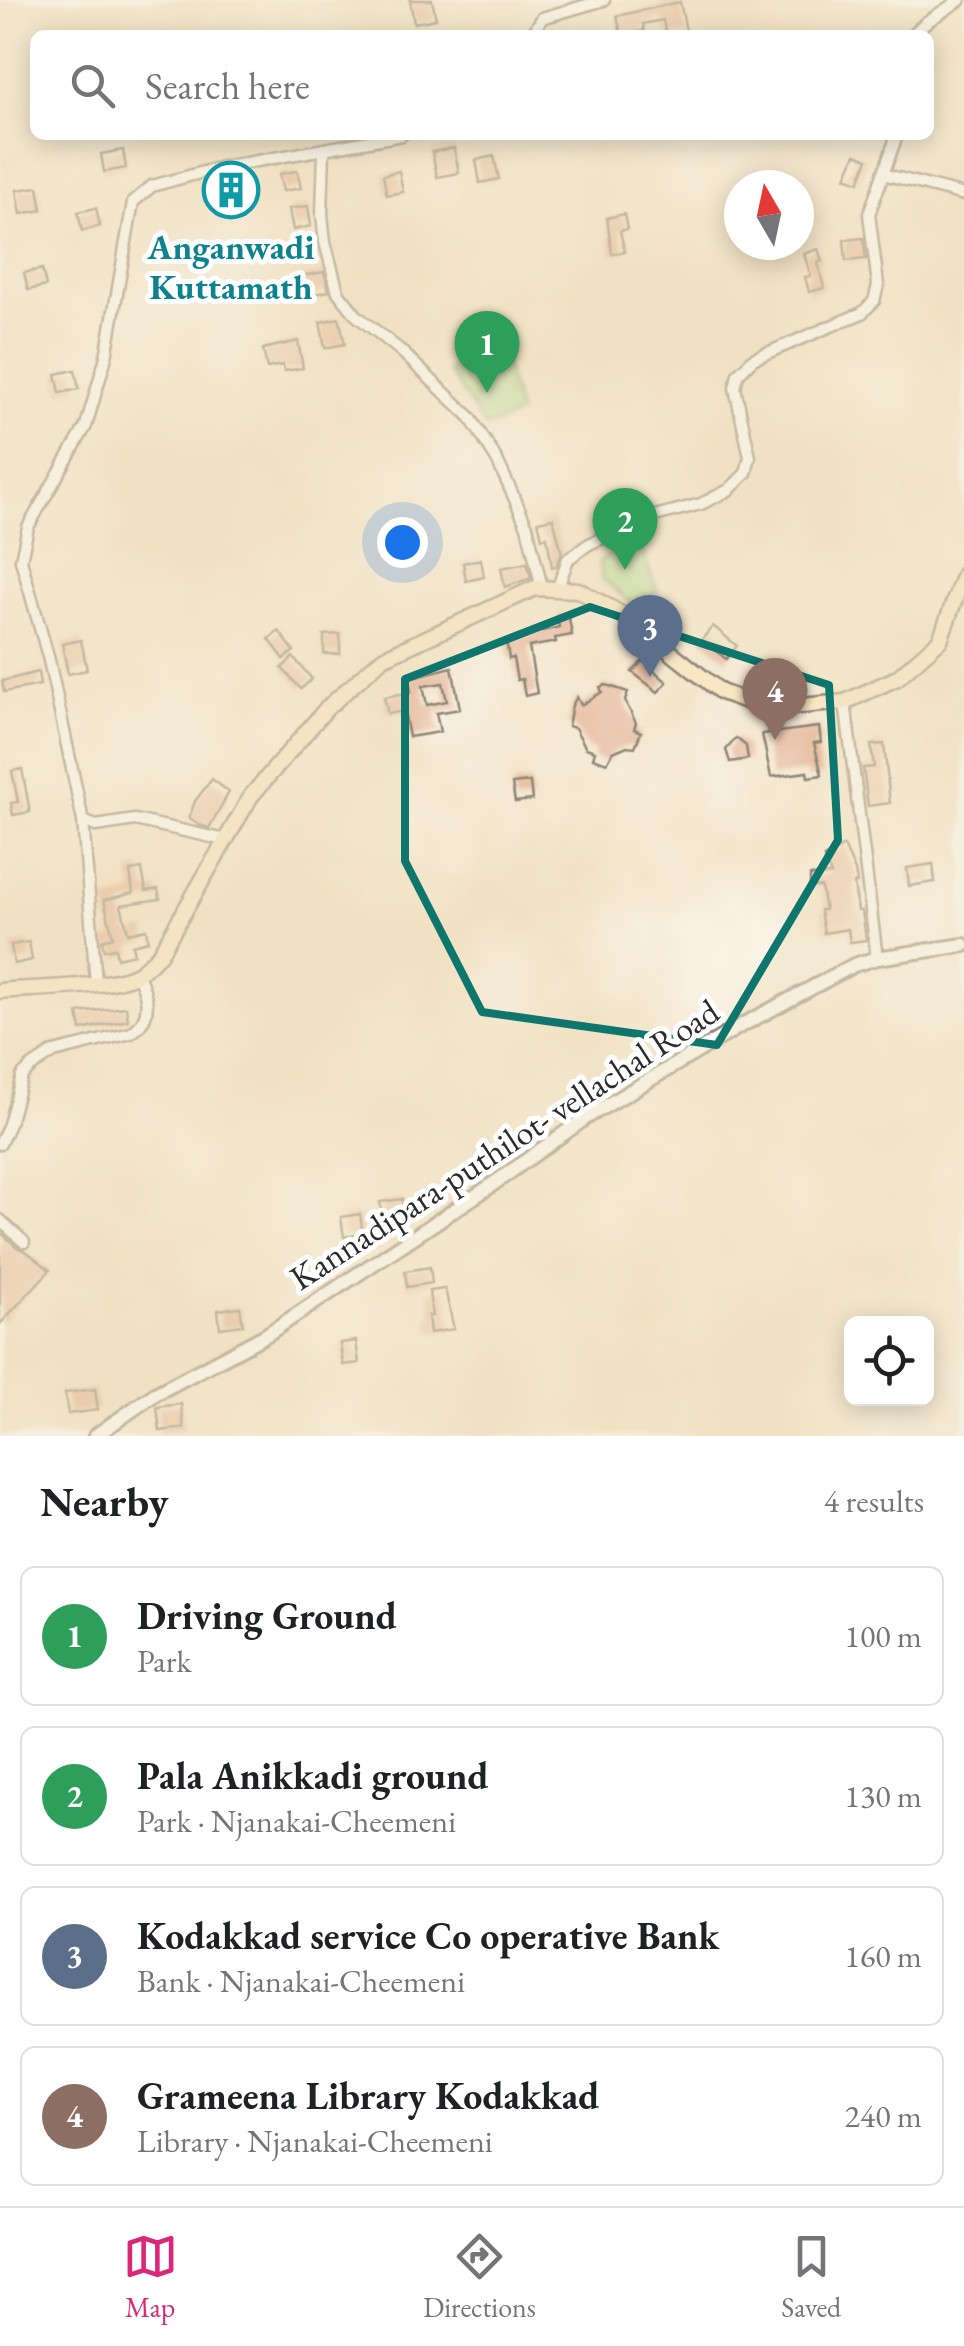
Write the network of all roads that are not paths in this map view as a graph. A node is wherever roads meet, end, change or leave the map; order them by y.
1 (604, 0) edge
2 (960, 0) edge
3 (535, 30) edge
4 (917, 30) edge
5 (372, 140) edge
6 (895, 140) edge
7 (324, 148) junction
8 (883, 174) junction
9 (964, 195) edge
10 (964, 574) edge
11 (549, 589) junction
12 (844, 702) junction
13 (84, 821) junction
14 (224, 840) junction
15 (964, 945) edge
16 (877, 958) junction
17 (137, 974) junction
18 (96, 983) junction
19 (0, 991) edge
20 (0, 1144) edge
21 (0, 1220) edge
22 (24, 1242) dead end
23 (95, 1436) edge

1 - 3 street
2 - 4 street
5 - 7 street
6 - 8 street
7 - 11 street
7 - 13 street
8 - 9 street
8 - 11 street
10 - 12 main road
11 - 12 main road
11 - 14 main road
12 - 16 street
13 - 14 street
13 - 18 street
14 - 17 main road
15 - 16 street, Kannadipara-puthilot- vellachal Road
16 - 23 street, Kannadipara-puthilot- vellachal Road
17 - 18 main road
17 - 20 street
18 - 19 main road
21 - 22 street

